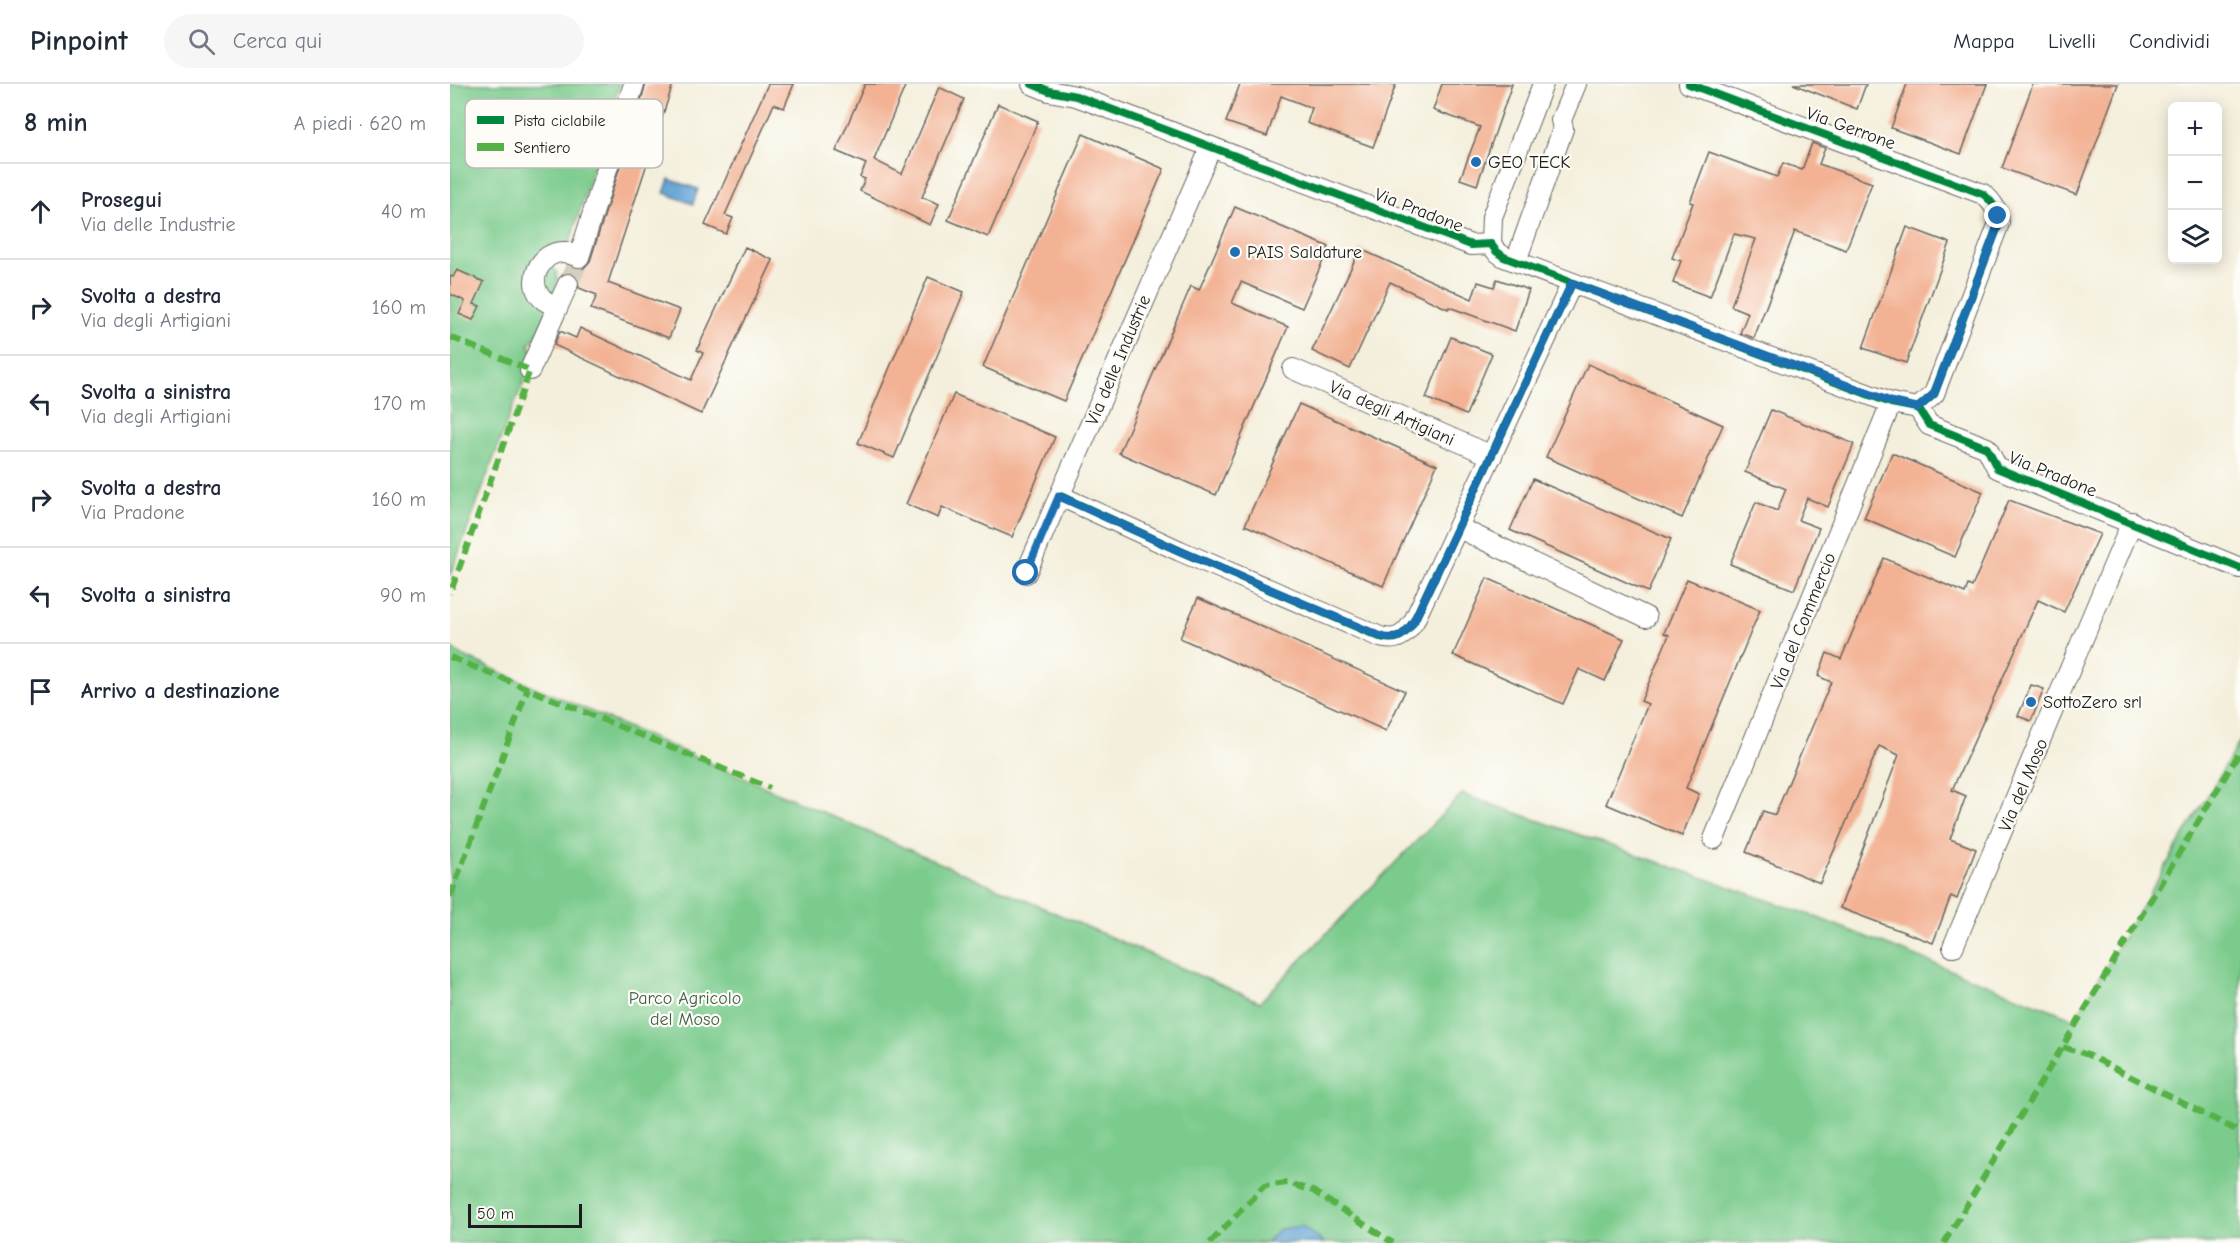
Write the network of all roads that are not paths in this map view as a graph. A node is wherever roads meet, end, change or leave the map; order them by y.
1 (634, 84) edge
2 (1032, 84) edge
3 (1543, 84) edge
4 (1576, 84) edge
5 (1689, 84) edge
6 (1064, 89) edge
7 (629, 99) edge
8 (1533, 109) junction
9 (1561, 120) junction
10 (1211, 147) junction
11 (607, 168) edge
12 (1491, 244) junction
13 (1516, 261) junction
14 (1572, 283) junction
15 (568, 284) tunnel mouth
16 (558, 306) junction
17 (1293, 369) dead end
18 (530, 370) dead end
19 (1892, 402) junction
20 (1918, 408) junction
21 (1492, 456) junction
22 (1059, 496) junction
23 (2132, 522) junction
24 (1459, 528) junction
25 (2240, 568) edge
26 (1026, 573) dead end
27 (1646, 617) dead end
28 (1714, 839) dead end
29 (1953, 947) dead end

1 - 7 street
2 - 6 street, Via Pradone
3 - 8 street
4 - 9 street
5 - 20 street, Via Gerrone
6 - 10 street, Via Pradone
8 - 9 street
8 - 12 street
9 - 13 street
10 - 12 street, Via Pradone
10 - 22 street, Via delle Industrie
11 - 16 street
12 - 13 street, Via Pradone
13 - 14 street, Via Pradone
14 - 19 street, Via Pradone
14 - 21 street
15 - 16 street
16 - 18 street
17 - 21 street, Via degli Artigiani
19 - 20 street, Via Pradone
19 - 28 street, Via del Commercio
20 - 23 street, Via Pradone
21 - 24 street
22 - 24 street
22 - 26 street, Via delle Industrie
23 - 25 street, Via Pradone
23 - 29 street, Via del Moso
24 - 27 street

